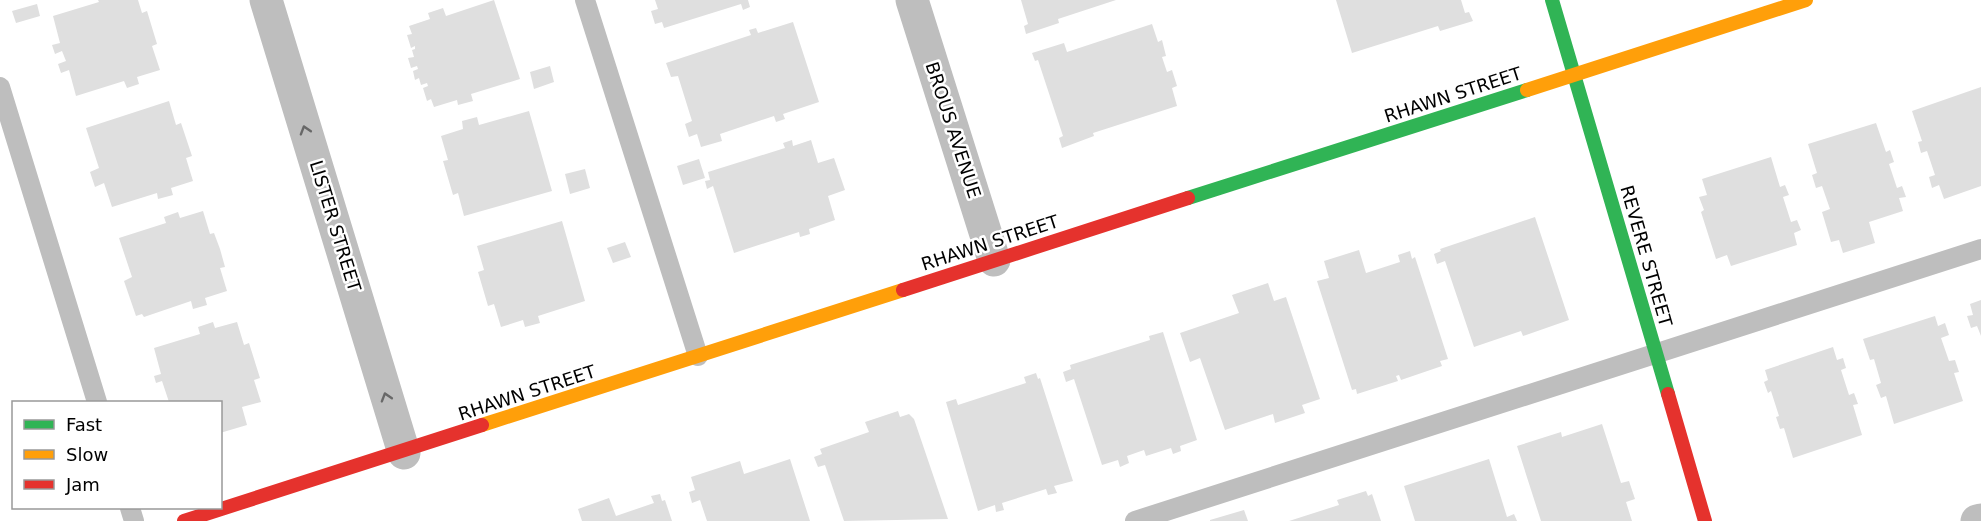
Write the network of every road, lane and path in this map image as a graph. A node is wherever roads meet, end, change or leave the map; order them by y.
1 (266, 0) edge
2 (585, 0) edge
3 (912, 0) edge
4 (1552, 0) edge
5 (1806, 0) edge
6 (1575, 75) junction
7 (0, 87) edge
8 (1981, 249) edge
9 (994, 260) junction
10 (1655, 355) junction
11 (698, 356) junction
12 (97, 401) edge
13 (404, 453) junction
14 (1981, 520) edge
15 (184, 521) edge
16 (1135, 521) edge
17 (1705, 521) edge
18 (1977, 521) edge

13 -> 1 street, LISTER STREET
2 - 11 lane
3 - 9 street, BROUS AVENUE
4 - 6 main road, REVERE STREET
5 - 6 main road, RHAWN STREET
6 - 9 main road, RHAWN STREET
6 - 10 main road, REVERE STREET
7 - 12 lane
8 - 10 lane
9 - 11 main road, RHAWN STREET
10 - 16 lane
10 - 17 main road, REVERE STREET
11 - 13 main road, RHAWN STREET
13 - 15 main road, RHAWN STREET
14 - 18 street

